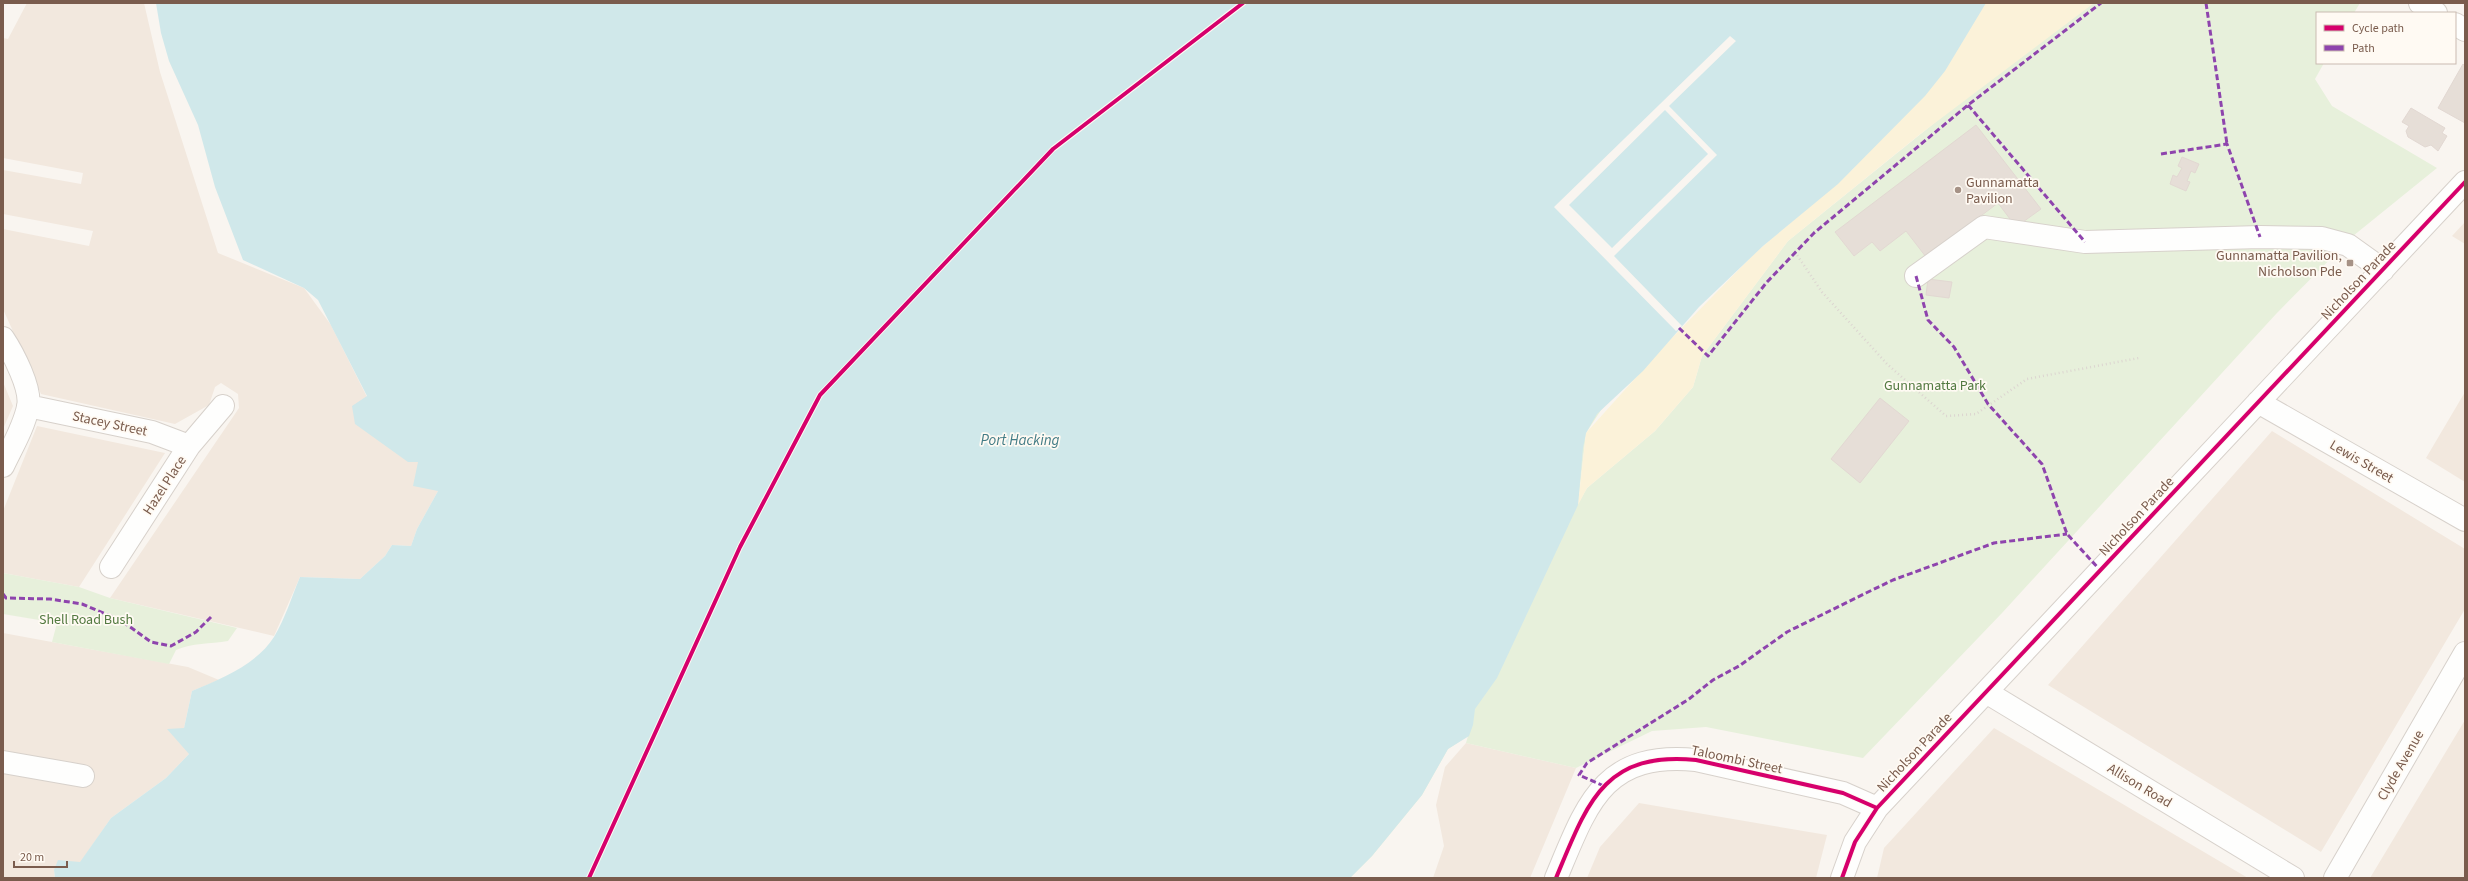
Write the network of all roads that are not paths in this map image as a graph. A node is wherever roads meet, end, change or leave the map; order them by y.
1 (2420, 3) edge
2 (2434, 12) edge
3 (2456, 25) edge
4 (2465, 30) edge
5 (2465, 182) edge
6 (2383, 270) junction
7 (1916, 276) dead end
8 (3, 338) edge
9 (2258, 402) junction
10 (28, 406) junction
11 (223, 406) dead end
12 (189, 446) junction
13 (3, 466) edge
14 (2465, 520) edge
15 (111, 567) dead end
16 (2465, 653) edge
17 (1986, 692) junction
18 (3, 762) edge
19 (83, 776) dead end
20 (1877, 808) junction
21 (1556, 878) edge
22 (1842, 878) edge
23 (2293, 878) edge
24 (2336, 878) edge

1 - 2 street
3 - 4 street
5 - 6 street, Nicholson Parade
6 - 7 street
6 - 9 street, Nicholson Parade
8 - 10 street
9 - 14 street, Lewis Street
9 - 17 street, Nicholson Parade
10 - 12 street, Stacey Street
10 - 13 street
11 - 12 street, Hazel Place
12 - 15 street, Hazel Place
16 - 24 street, Clyde Avenue
17 - 20 street, Nicholson Parade
17 - 23 street, Allison Road
18 - 19 street
20 - 21 street, Taloombi Street
20 - 22 street, Nicholson Parade

